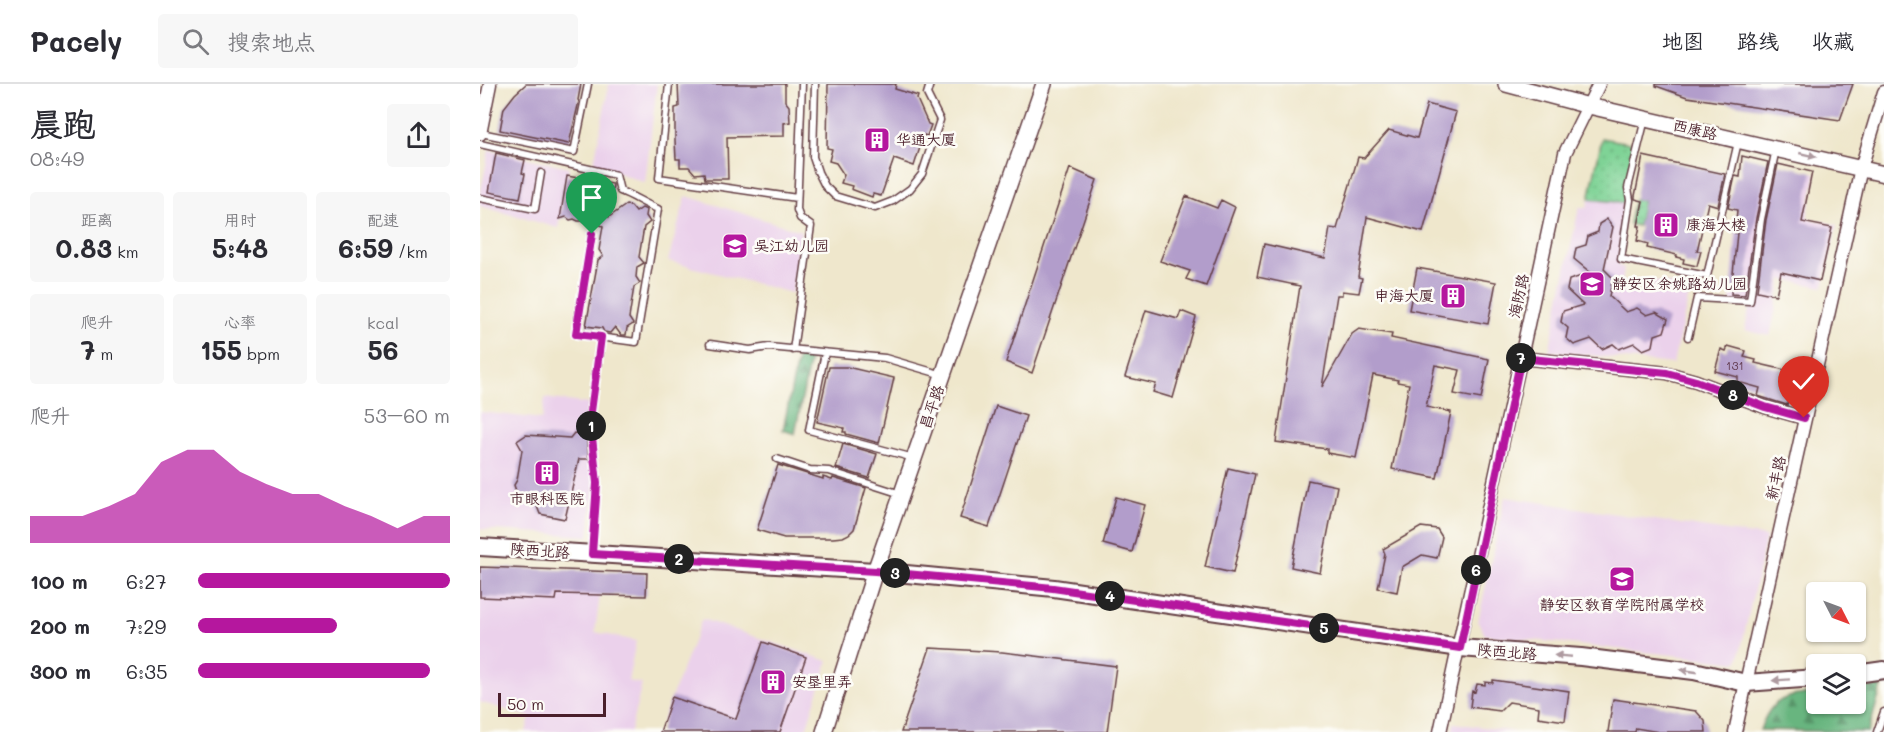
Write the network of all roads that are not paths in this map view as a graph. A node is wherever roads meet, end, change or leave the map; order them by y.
1 (490, 84) edge
2 (588, 84) edge
3 (669, 84) edge
4 (802, 84) edge
5 (815, 84) edge
6 (930, 84) edge
7 (1044, 84) edge
8 (1506, 84) edge
9 (1599, 84) edge
10 (1884, 92) edge
11 (1589, 106) junction
12 (1645, 118) junction
13 (480, 134) edge
14 (1739, 140) junction
15 (480, 144) edge
16 (1776, 148) junction
17 (1860, 168) junction
18 (541, 173) dead end
19 (1884, 174) edge
20 (480, 198) edge
21 (797, 198) junction
22 (592, 234) dead end
23 (601, 337) junction
24 (1688, 337) dead end
25 (710, 344) dead end
26 (793, 350) junction
27 (825, 353) junction
28 (1521, 358) junction
29 (943, 375) junction
30 (1804, 418) junction
31 (777, 459) dead end
32 (914, 459) junction
33 (902, 495) junction
34 (480, 547) edge
35 (592, 554) junction
36 (875, 571) junction
37 (1460, 648) junction
38 (1884, 670) edge
39 (1866, 673) edge
40 (1806, 679) edge
41 (1746, 683) junction
42 (1883, 714) edge
43 (824, 732) edge
44 (1440, 732) edge
45 (1735, 732) edge
46 (1877, 732) edge

1 - 13 street
2 - 13 lane
3 - 21 lane
4 - 21 lane
5 - 6 lane
7 - 29 street, 昌平路
8 - 11 street, 西康路
9 - 11 street, 海防路
10 - 17 street, 新丰路
11 - 12 street, 西康路
11 - 28 street, 海防路
12 - 14 street, 西康路
12 - 14 lane
14 - 16 street, 西康路
15 - 23 lane
16 -> 17 street, 西康路
16 - 24 lane
17 - 19 street, 西康路
17 - 30 street, 新丰路
18 - 20 lane
21 - 26 lane
22 - 23 lane
23 - 35 lane
25 - 26 lane
26 - 27 lane
27 - 29 lane
27 - 32 lane
28 - 30 street
28 - 37 street, 海防路
29 - 32 street, 昌平路
30 - 41 street, 新丰路
31 - 33 lane
32 - 33 street, 昌平路
33 - 36 street, 昌平路
34 - 35 main road, 陕西北路
35 - 36 main road, 陕西北路
36 - 37 main road, 陕西北路
36 - 43 street, 昌平路
41 -> 37 main road, 陕西北路
37 - 44 street, 海防路
38 - 39 main road
40 -> 41 main road, 陕西北路
41 - 45 street, 新丰路
42 - 46 lane

